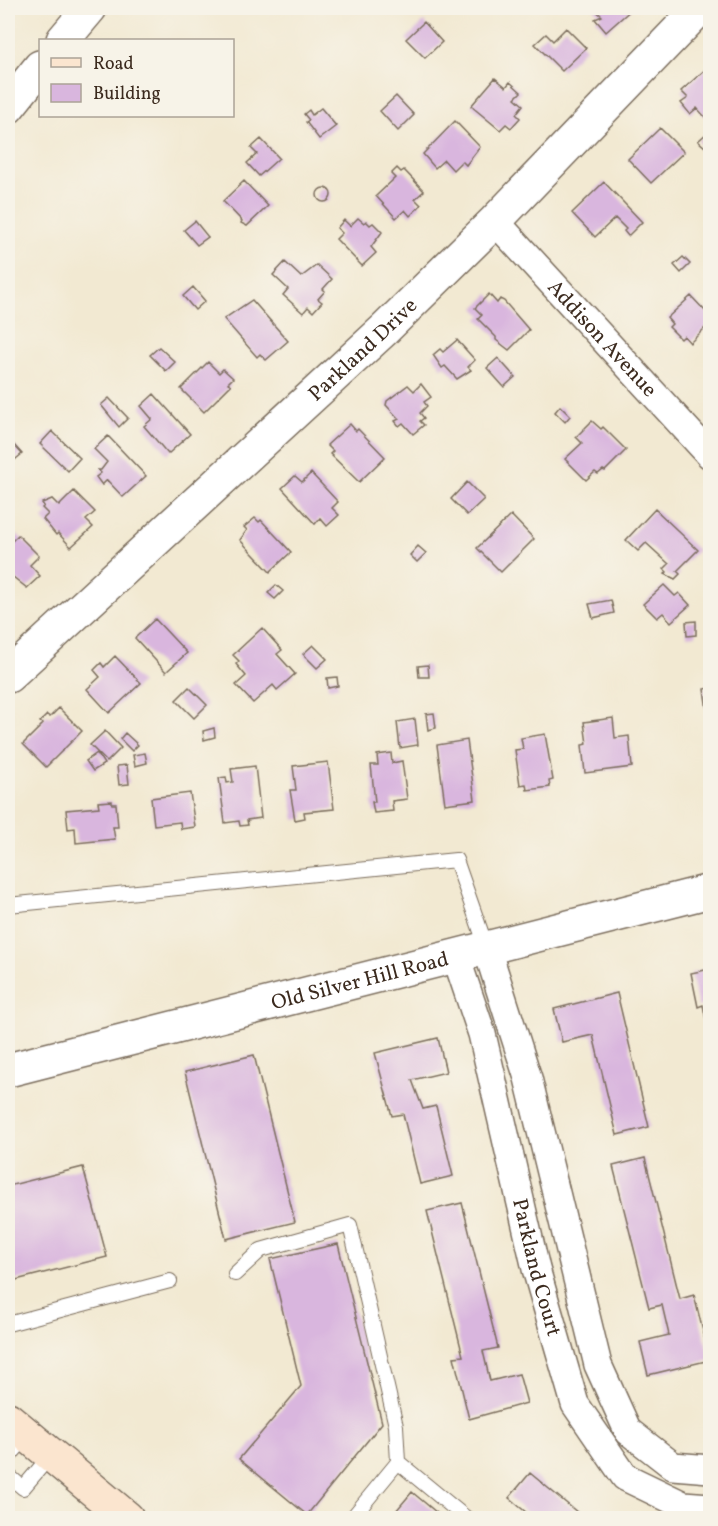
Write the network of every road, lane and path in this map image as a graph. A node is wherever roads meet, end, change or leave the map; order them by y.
1 (90, 8) edge
2 (700, 8) edge
3 (64, 39) edge
4 (39, 69) edge
5 (8, 107) edge
6 (495, 221) junction
7 (711, 455) edge
8 (8, 675) edge
9 (711, 891) edge
10 (8, 905) edge
11 (488, 949) junction
12 (456, 957) junction
13 (511, 1024) junction
14 (482, 1034) junction
15 (8, 1070) edge
16 (235, 1274) dead end
17 (170, 1281) dead end
18 (8, 1324) edge
19 (598, 1365) junction
20 (566, 1371) junction
21 (23, 1442) edge
22 (398, 1462) junction
23 (711, 1469) edge
24 (8, 1475) edge
25 (711, 1507) edge
26 (126, 1518) edge
27 (352, 1518) edge
28 (466, 1518) edge

1 - 3 street
2 - 6 street, Parkland Drive
4 - 5 street
6 - 7 street, Addison Avenue
6 - 8 street, Parkland Drive
9 - 11 street, Old Silver Hill Road
10 - 11 lane
11 - 12 street, Old Silver Hill Road
11 - 13 street, Parkland Court
12 - 14 street, Parkland Court
12 - 15 street, Old Silver Hill Road
13 - 14 street
13 - 19 street, Parkland Court
14 - 20 street, Parkland Court
16 - 22 lane
17 - 18 lane
19 - 20 street
19 - 23 street, Parkland Court
20 - 25 street, Parkland Court
21 - 24 lane
21 - 26 main road
22 - 27 lane
22 - 28 lane

